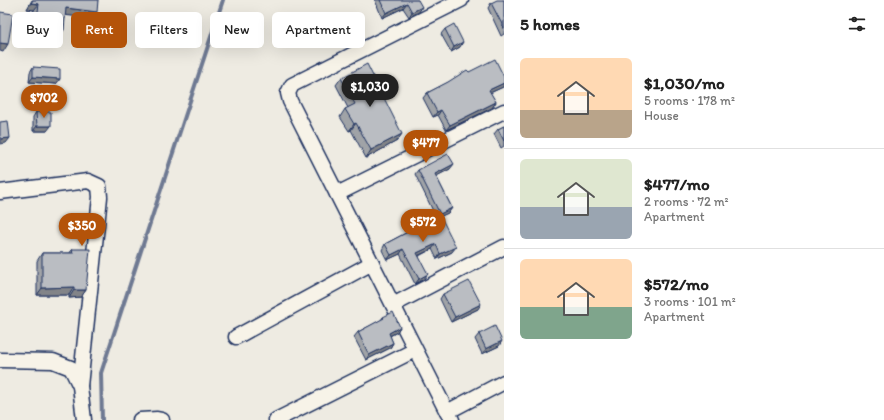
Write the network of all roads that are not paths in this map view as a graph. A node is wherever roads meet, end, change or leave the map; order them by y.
1 (460, 0) edge
2 (504, 111) edge
3 (0, 192) edge
4 (337, 194) junction
5 (504, 247) edge
6 (372, 263) junction
7 (393, 305) junction
8 (236, 338) dead end
9 (415, 350) junction
10 (0, 360) edge
11 (504, 382) edge
12 (80, 386) junction
13 (450, 416) edge
14 (84, 420) edge
15 (140, 420) edge
16 (162, 420) edge
17 (276, 420) edge

1 - 4 street
2 - 4 street
3 - 12 street
4 - 6 street
5 - 7 street
6 - 7 street
6 - 8 street
7 - 9 street
9 - 13 street
9 - 17 street
10 - 12 street
11 - 13 street
12 - 14 street
15 - 16 street

